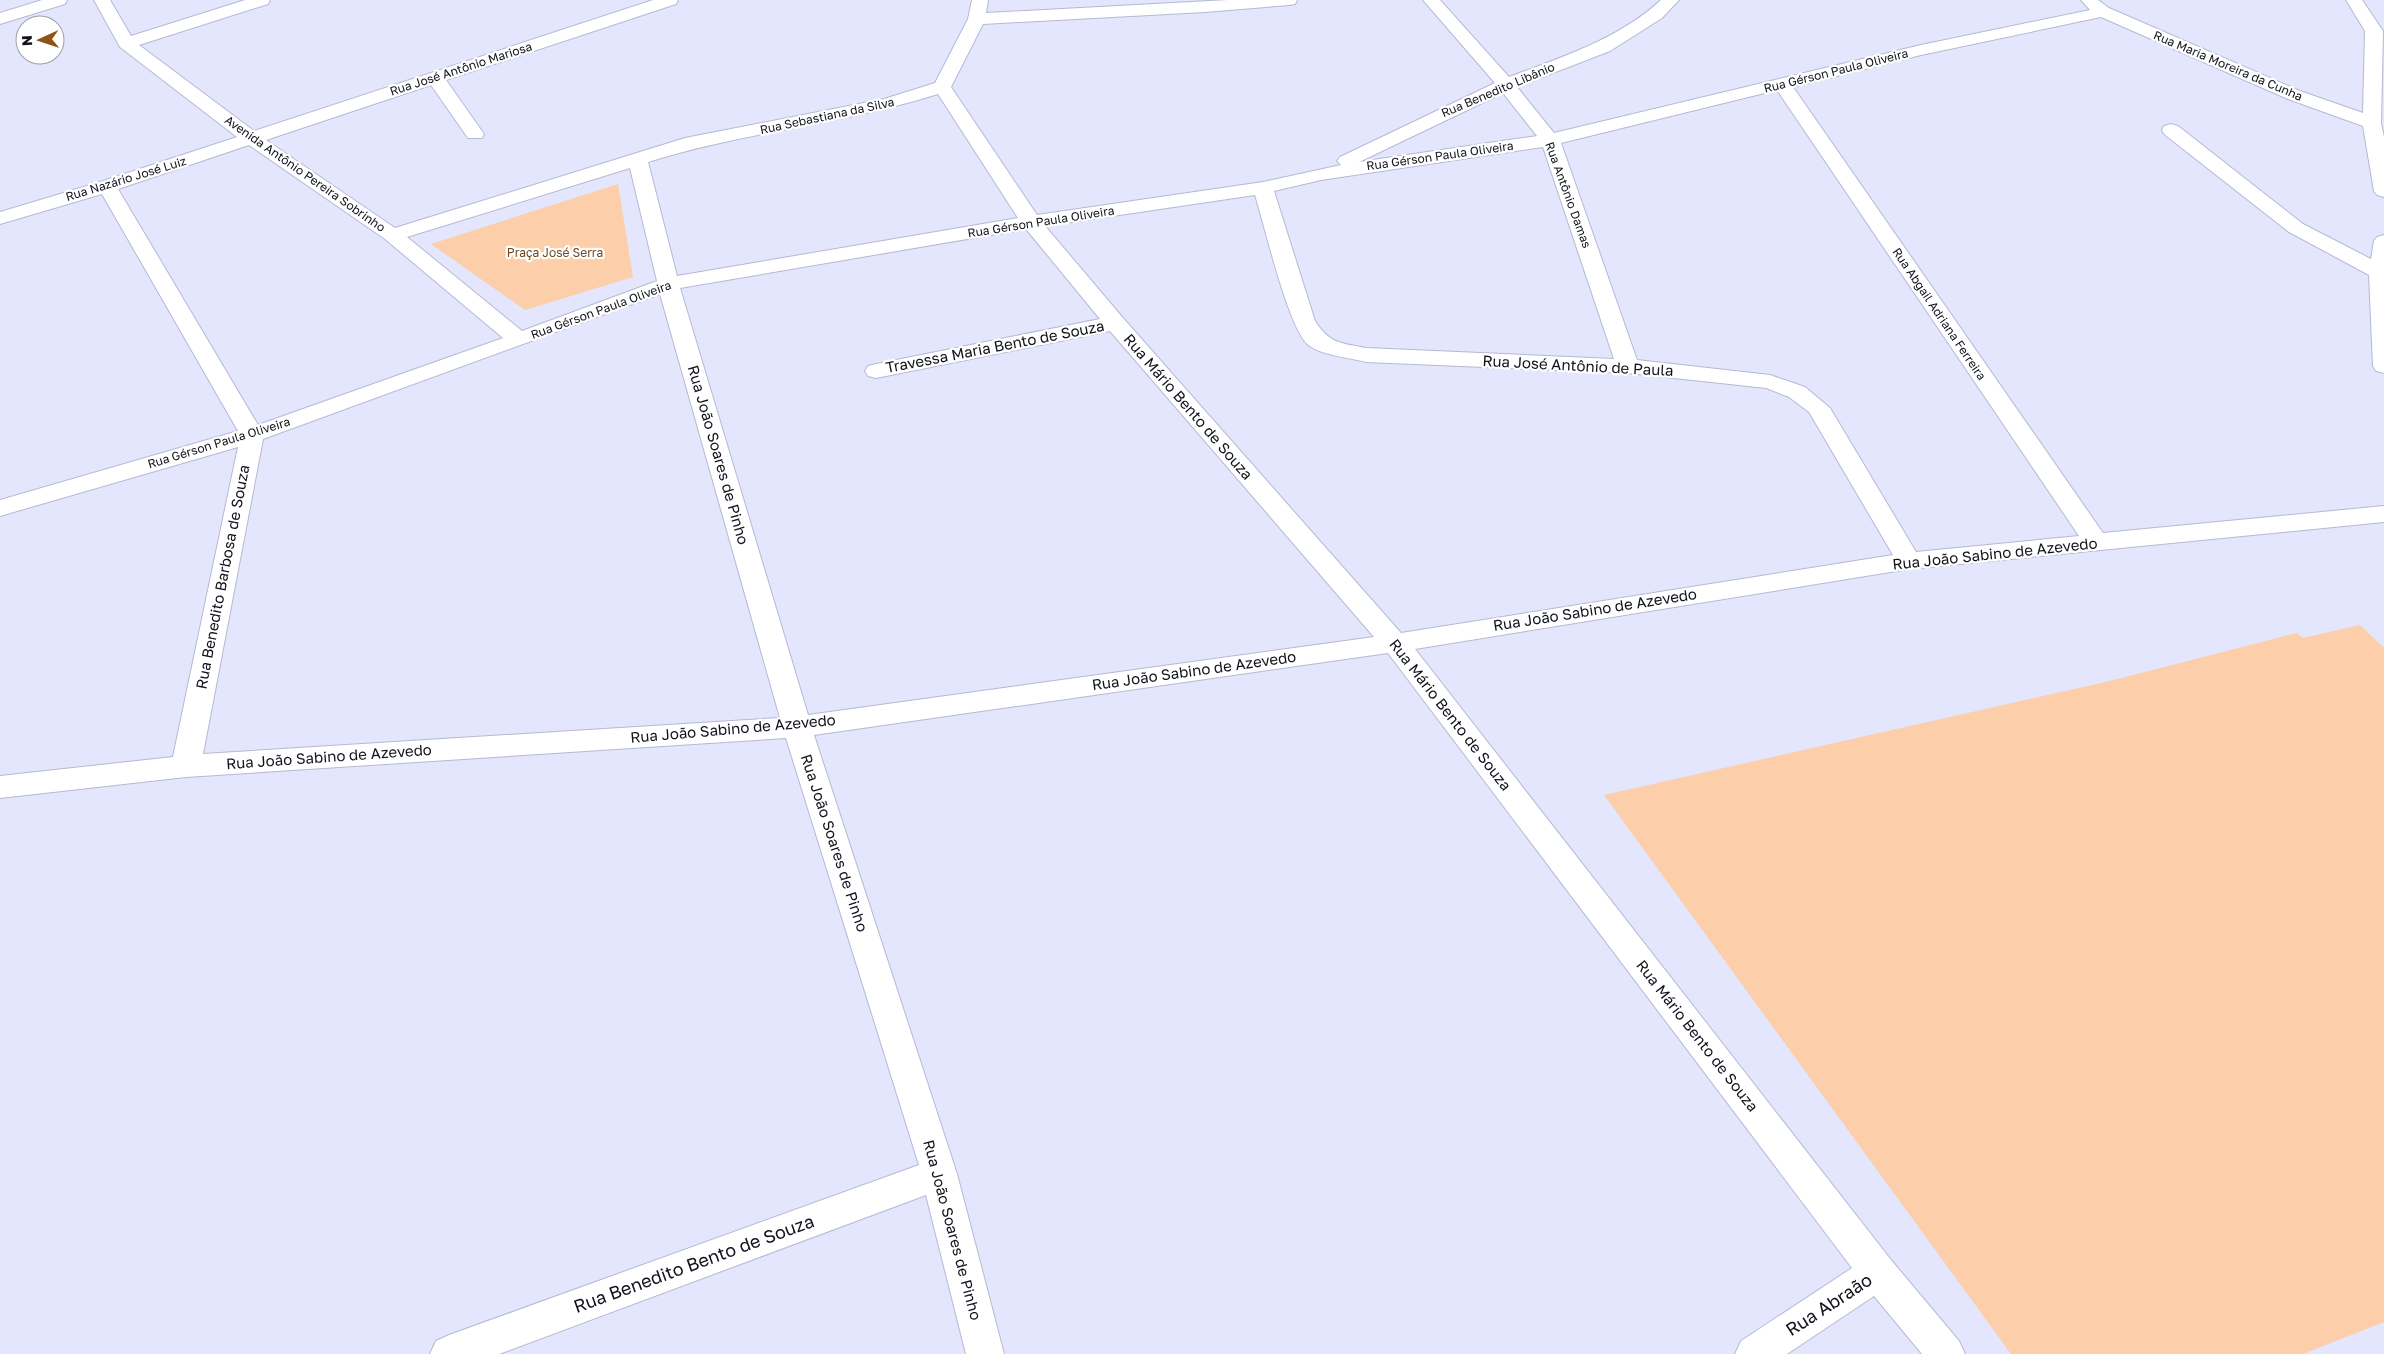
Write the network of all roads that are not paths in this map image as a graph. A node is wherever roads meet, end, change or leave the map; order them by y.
1 (58, 0) edge
2 (102, 0) edge
3 (262, 0) edge
4 (670, 0) edge
5 (980, 0) edge
6 (1289, 0) edge
7 (1431, 0) edge
8 (1671, 0) edge
9 (2354, 0) edge
10 (2095, 6) edge
11 (0, 19) edge
12 (977, 19) junction
13 (126, 43) junction
14 (435, 78) junction
15 (1782, 84) junction
16 (1506, 85) junction
17 (942, 87) junction
18 (2372, 123) junction
19 (2171, 130) dead end
20 (475, 134) dead end
21 (252, 139) junction
22 (1550, 140) junction
23 (637, 158) junction
24 (1321, 174) junction
25 (107, 186) junction
26 (1263, 188) junction
27 (2384, 190) edge
28 (0, 218) edge
29 (1031, 222) junction
30 (392, 234) junction
31 (2384, 241) edge
32 (2380, 272) junction
33 (668, 284) junction
34 (1115, 323) junction
35 (519, 340) junction
36 (1628, 366) junction
37 (2384, 366) edge
38 (876, 371) dead end
39 (252, 435) junction
40 (0, 508) edge
41 (2384, 514) edge
42 (2097, 543) junction
43 (1909, 562) junction
44 (1394, 643) junction
45 (797, 727) junction
46 (186, 766) junction
47 (0, 787) edge
48 (940, 1174) junction
49 (1878, 1272) junction
50 (449, 1354) edge
51 (985, 1354) edge
52 (1754, 1354) edge
53 (1946, 1354) edge

1 - 11 street
2 - 13 street, Avenida Antônio Pereira Sobrinho
3 - 13 street
4 - 14 street, Rua José Antônio Mariosa
5 - 12 street
6 - 12 street
7 - 16 street, Rua Antônio Damas
8 - 16 street, Rua Benedito Libânio
9 - 18 street
10 - 15 street, Rua Gérson Paula Oliveira
10 - 18 street, Rua Maria Moreira da Cunha
12 - 17 street
13 - 21 street, Avenida Antônio Pereira Sobrinho
14 - 20 street
14 - 21 street, Rua José Antônio Mariosa
15 - 22 street, Rua Gérson Paula Oliveira
15 - 42 street, Rua Abgail Adriana Ferreira
16 - 22 street, Rua Antônio Damas
16 - 24 street, Rua Benedito Libânio
17 - 23 street, Rua Sebastiana da Silva
17 - 29 street, Rua Mário Bento de Souza
18 - 27 street
19 - 32 street
21 - 25 street, Rua Nazário José Luiz
21 - 30 street, Avenida Antônio Pereira Sobrinho
22 - 24 street, Rua Gérson Paula Oliveira
22 - 36 street, Rua Antônio Damas
23 - 30 street
23 - 33 street, Rua João Soares de Pinho
24 - 26 street, Rua Gérson Paula Oliveira
25 - 28 street, Rua Nazário José Luiz
25 - 39 street
26 - 29 street, Rua Gérson Paula Oliveira
26 - 36 street, Rua José Antônio de Paula
29 - 33 street, Rua Gérson Paula Oliveira
29 - 34 street, Rua Mário Bento de Souza
30 - 35 street, Avenida Antônio Pereira Sobrinho
31 - 32 street
32 - 37 street
33 - 35 street, Rua Gérson Paula Oliveira
33 - 45 street, Rua João Soares de Pinho
34 - 38 street, Travessa Maria Bento de Souza
34 - 44 street, Rua Mário Bento de Souza
35 - 39 street, Rua Gérson Paula Oliveira
36 - 43 street, Rua José Antônio de Paula
39 - 40 street, Rua Gérson Paula Oliveira
39 - 46 street, Rua Benedito Barbosa de Souza
41 - 42 street, Rua João Sabino de Azevedo
42 - 43 street, Rua João Sabino de Azevedo
43 - 44 street, Rua João Sabino de Azevedo
44 - 45 street, Rua João Sabino de Azevedo
44 - 49 street, Rua Mário Bento de Souza
45 - 46 street, Rua João Sabino de Azevedo
45 - 48 street, Rua João Soares de Pinho
46 - 47 street, Rua João Sabino de Azevedo
48 - 50 street, Rua Benedito Bento de Souza
48 - 51 street, Rua João Soares de Pinho
49 - 52 street, Rua Abraão
49 - 53 street, Rua Mário Bento de Souza

